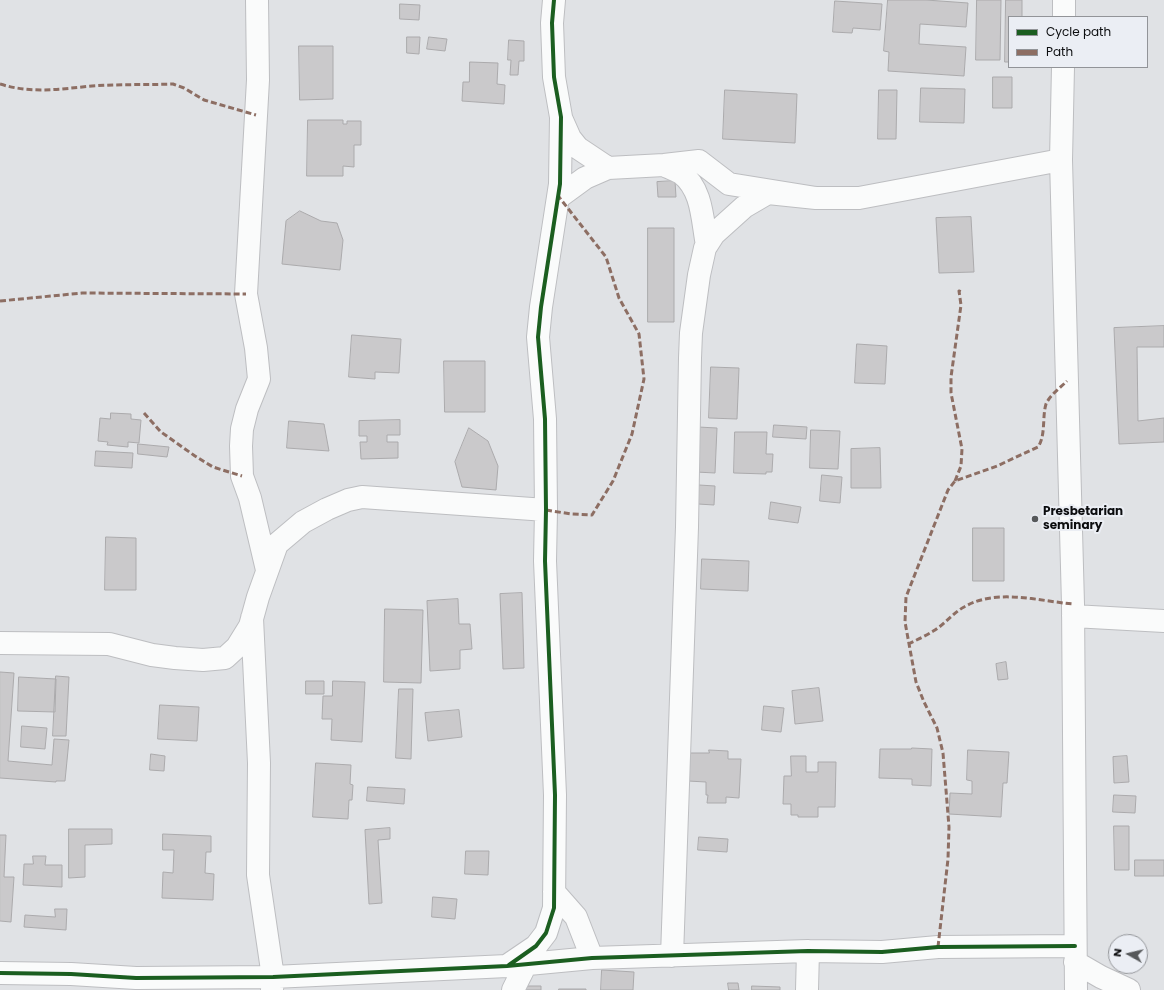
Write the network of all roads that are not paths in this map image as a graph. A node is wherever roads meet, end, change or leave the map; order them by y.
1 (257, 0) edge
2 (554, 0) edge
3 (1064, 0) edge
4 (1064, 16) edge
5 (1063, 68) edge
6 (561, 117) junction
7 (1061, 160) junction
8 (664, 165) junction
9 (608, 168) junction
10 (558, 197) junction
11 (816, 198) junction
12 (707, 244) junction
13 (546, 510) junction
14 (267, 570) junction
15 (252, 616) junction
16 (1073, 616) junction
17 (1164, 621) edge
18 (0, 643) edge
19 (554, 892) junction
20 (808, 951) junction
21 (1075, 954) junction
22 (672, 956) junction
23 (592, 958) junction
24 (516, 965) junction
25 (0, 973) edge
26 (272, 984) edge
27 (513, 990) edge
28 (807, 990) edge
29 (1076, 990) edge
30 (1129, 990) edge

1 - 14 street
2 - 6 street
3 - 4 street
5 - 7 street
6 - 9 street
6 - 10 street
7 - 11 street
7 - 16 street
8 - 9 street
8 - 11 street
8 - 12 street
9 - 10 street
10 - 13 street
11 - 12 street
12 - 22 street
13 - 14 street
13 - 19 street
14 - 15 street
15 - 18 street
15 - 26 street
16 - 17 street
16 - 21 street
19 - 23 street
19 - 24 street
20 - 21 street
20 - 22 street
20 - 28 street
21 - 29 street
21 - 30 street
22 - 23 street
23 - 24 street
24 - 26 street
24 - 27 street
25 - 26 street

